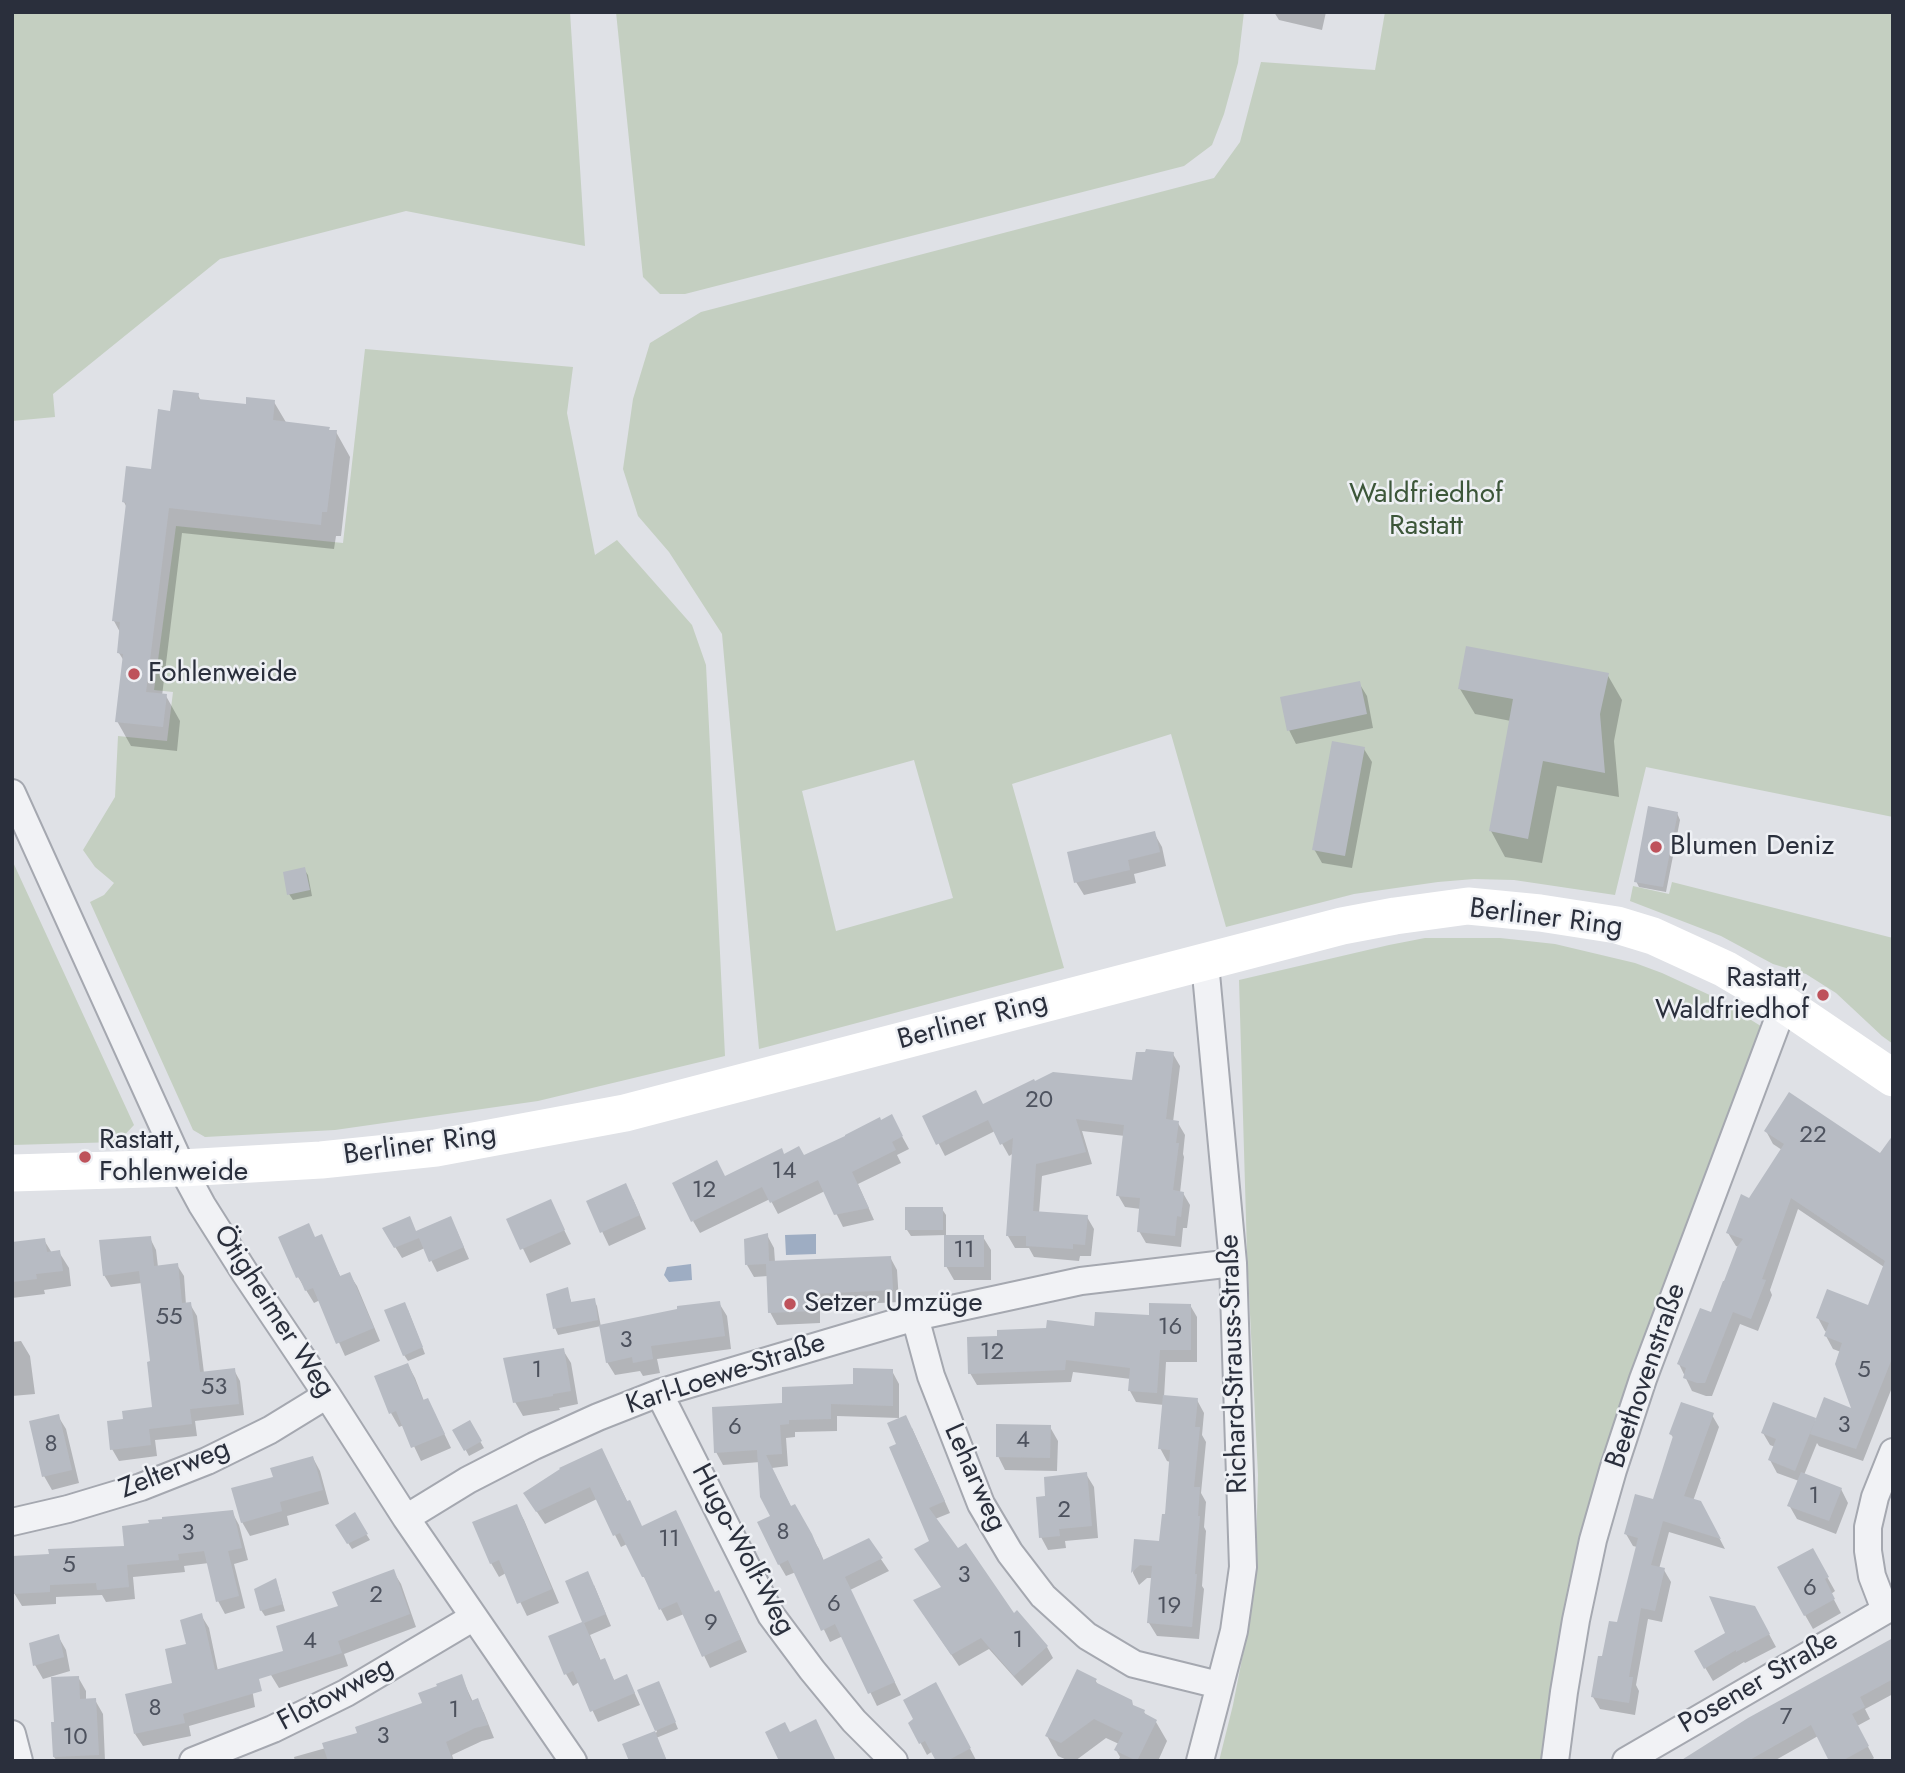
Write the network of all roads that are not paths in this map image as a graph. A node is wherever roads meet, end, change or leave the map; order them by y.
1 (12, 793) edge
2 (1205, 963) junction
3 (1784, 1004) junction
4 (1893, 1078) edge
5 (182, 1168) junction
6 (12, 1173) edge
7 (1233, 1263) junction
8 (915, 1317) junction
9 (659, 1393) junction
10 (327, 1395) junction
11 (1893, 1452) edge
12 (406, 1518) junction
13 (12, 1522) edge
14 (1889, 1608) edge
15 (474, 1617) junction
16 (1219, 1685) junction
17 (12, 1734) edge
18 (19, 1761) edge
19 (192, 1761) edge
20 (573, 1761) edge
21 (894, 1761) edge
22 (1200, 1761) edge
23 (1555, 1761) edge
24 (1626, 1761) edge

1 - 5 street, Ötigheimer Weg
2 - 3 street, Berliner Ring
2 - 5 street, Berliner Ring
2 - 7 street, Richard-Strauss-Straße
3 - 4 street, Berliner Ring
3 - 23 street, Beethovenstraße
5 - 6 street, Berliner Ring
5 - 10 street, Ötigheimer Weg
7 - 8 street, Karl-Loewe-Straße
7 - 16 street, Richard-Strauss-Straße
8 - 9 street, Karl-Loewe-Straße
8 - 16 street, Leharweg
9 - 12 street, Karl-Loewe-Straße
9 - 21 street, Hugo-Wolf-Weg
10 - 12 street, Ötigheimer Weg
10 - 13 street, Zelterweg
11 - 14 street
12 - 15 street, Ötigheimer Weg
14 - 24 street, Posener Straße
15 - 19 street, Flotowweg
15 - 20 street, Ötigheimer Weg
16 - 22 street, Richard-Strauss-Straße
17 - 18 street

